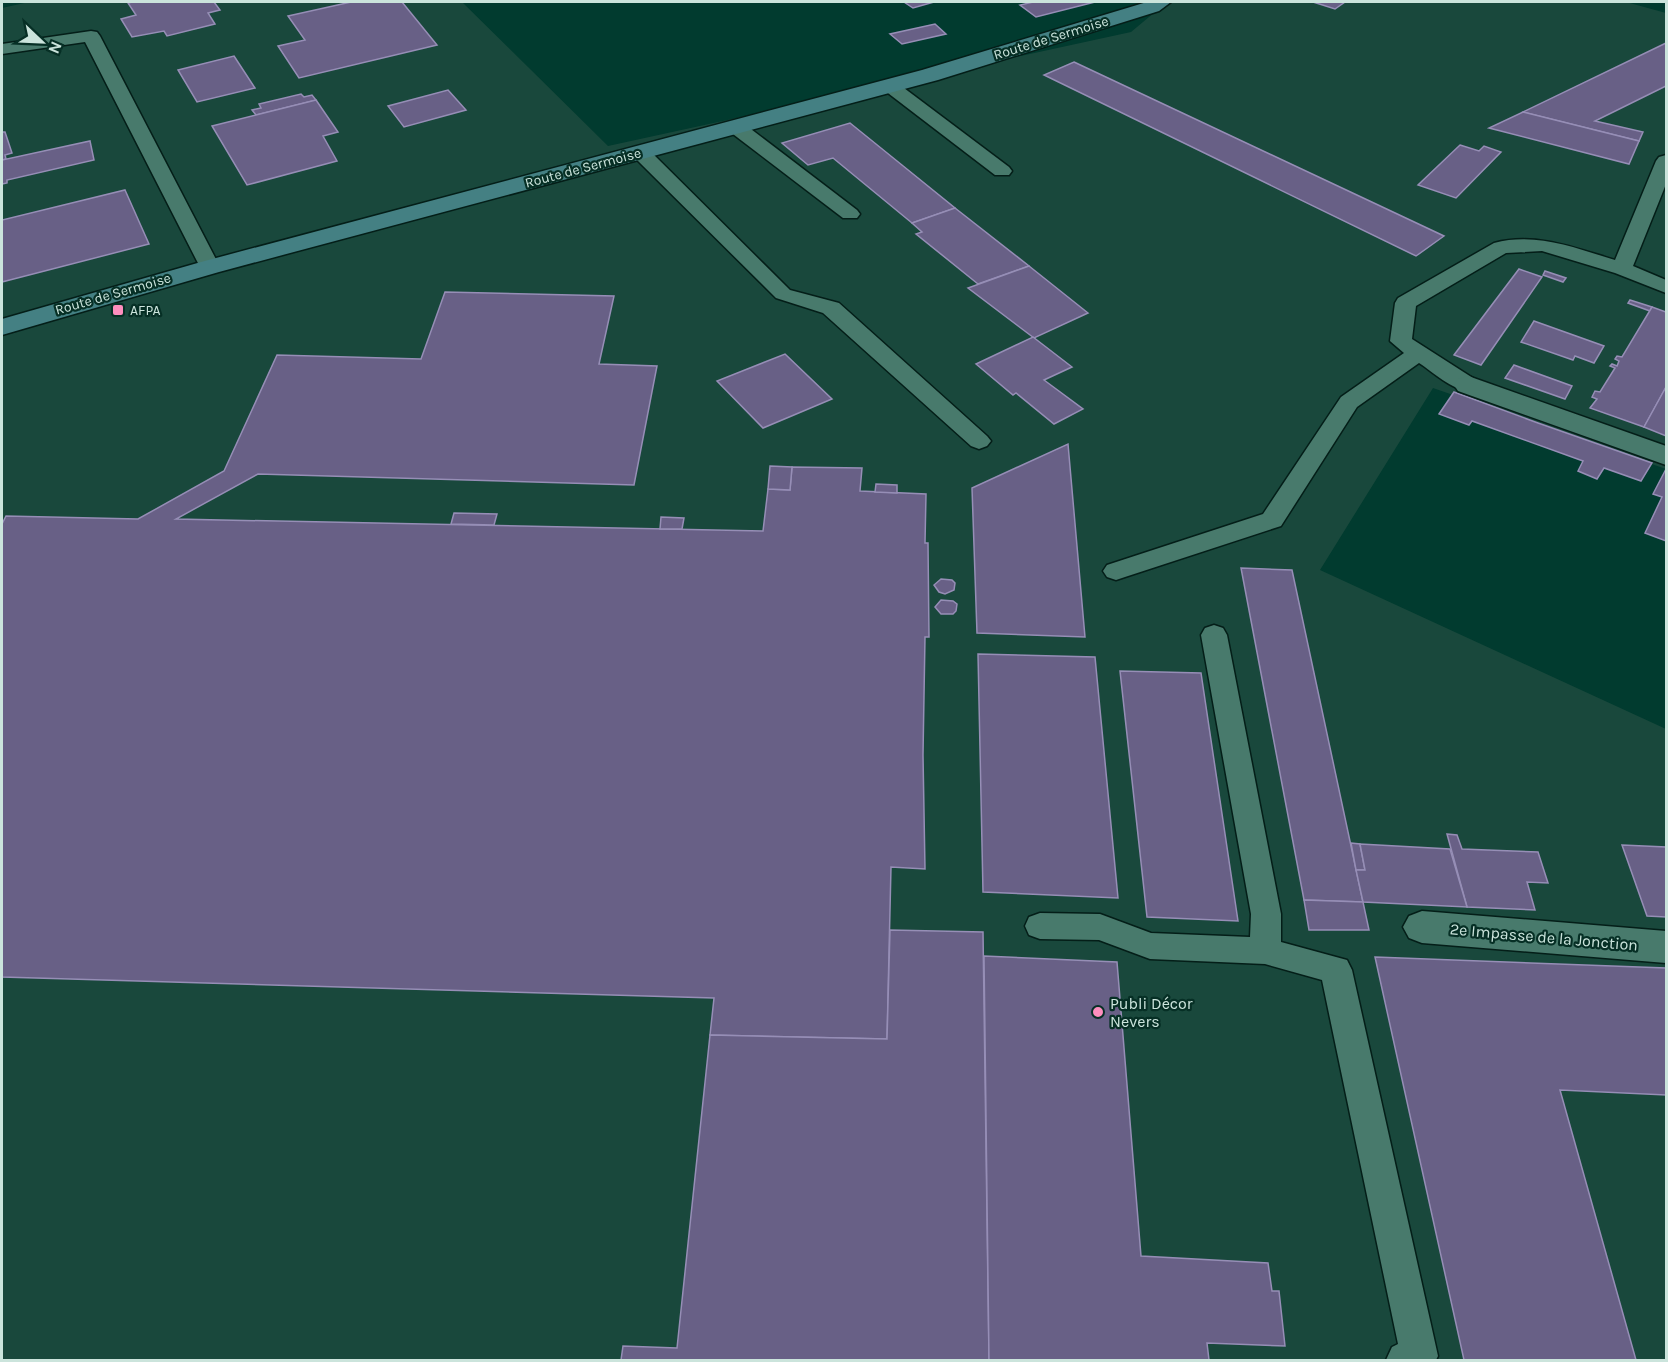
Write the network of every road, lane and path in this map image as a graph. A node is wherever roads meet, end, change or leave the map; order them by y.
1 (1161, 2) edge
2 (2, 49) edge
3 (890, 86) junction
4 (736, 127) junction
5 (641, 153) junction
6 (1666, 161) edge
7 (1002, 171) dead end
8 (850, 214) dead end
9 (210, 267) junction
10 (1622, 269) junction
11 (1666, 288) edge
12 (2, 327) edge
13 (1419, 353) junction
14 (1468, 385) joint
15 (979, 441) dead end
16 (1666, 456) edge
17 (1116, 571) dead end
18 (1214, 635) dead end
19 (1040, 926) dead end
20 (1422, 927) dead end
21 (1666, 947) edge
22 (1265, 951) junction
23 (1405, 1360) edge

1 - 3 main road, Route de Sermoise
2 - 9 lane
3 - 4 main road, Route de Sermoise
3 - 7 lane
4 - 5 main road, Route de Sermoise
4 - 8 lane
5 - 9 main road, Route de Sermoise
5 - 15 lane
6 - 10 lane
9 - 12 main road, Route de Sermoise
10 - 11 lane
10 - 13 lane
13 - 14 lane
13 - 17 lane
14 - 16 street
18 - 22 lane
19 - 22 lane
20 - 21 street, 2e Impasse de la Jonction
22 - 23 lane

